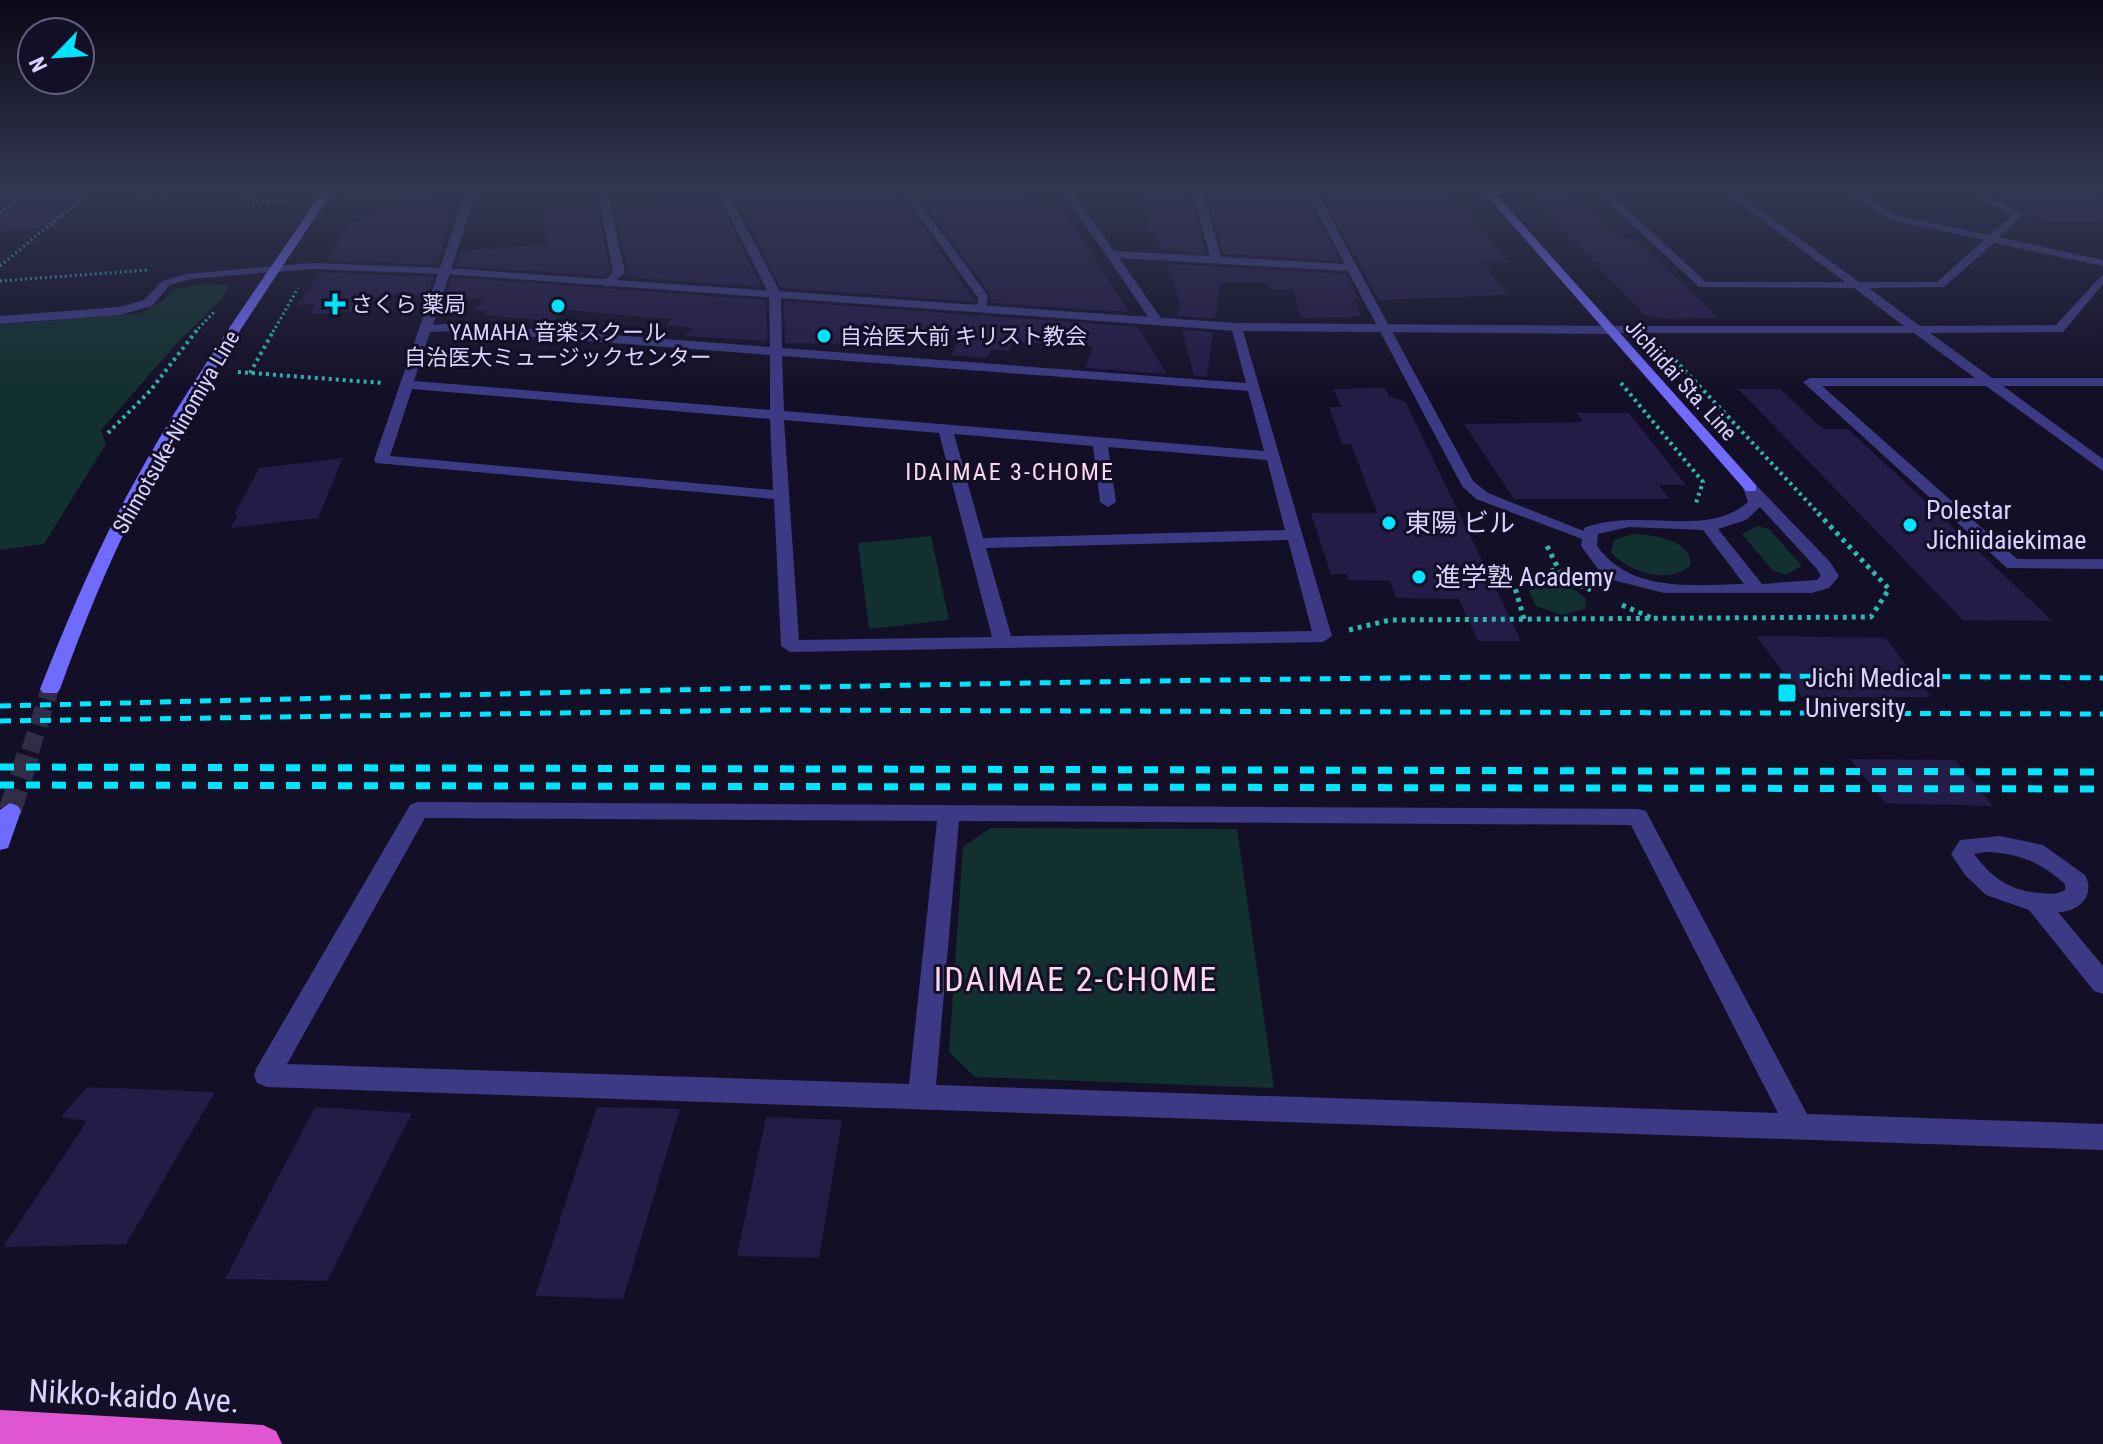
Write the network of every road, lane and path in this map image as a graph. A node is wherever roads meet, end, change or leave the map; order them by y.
1 (287, 256) edge
2 (450, 256) edge
3 (616, 256) edge
4 (756, 256) edge
5 (954, 256) edge
6 (1113, 256) edge
7 (1161, 256) edge
8 (1345, 256) edge
9 (1545, 256) edge
10 (1672, 256) edge
11 (1818, 256) edge
12 (1972, 256) edge
13 (2072, 256) edge
14 (1216, 259) joint
15 (2103, 263) edge
16 (1351, 268) junction
17 (158, 269) dead end
18 (277, 269) junction
19 (445, 271) junction
20 (246, 272) junction
21 (2103, 277) edge
22 (0, 281) edge
23 (607, 284) junction
24 (1855, 284) junction
25 (300, 286) dead end
26 (775, 294) junction
27 (981, 309) junction
28 (0, 320) edge
29 (1157, 321) junction
30 (1237, 327) junction
31 (424, 329) junction
32 (1385, 329) junction
33 (1609, 330) junction
34 (1916, 330) junction
35 (776, 351) junction
36 (209, 369) junction
37 (250, 373) junction
38 (1616, 377) dead end
39 (1986, 381) junction
40 (2103, 382) edge
41 (404, 384) junction
42 (1251, 387) junction
43 (777, 415) junction
44 (945, 429) junction
45 (108, 433) dead end
46 (1100, 441) junction
47 (1272, 456) junction
48 (2103, 466) edge
49 (1751, 488) junction
50 (782, 495) junction
51 (1108, 502) dead end
52 (1695, 504) dead end
53 (1707, 525) junction
54 (1296, 535) junction
55 (1588, 536) junction
56 (974, 543) junction
57 (1545, 543) dead end
58 (2103, 564) edge
59 (1559, 569) junction
60 (1756, 588) junction
61 (1602, 595) dead end
62 (1615, 601) dead end
63 (1524, 619) junction
64 (1323, 636) junction
65 (1003, 642) junction
66 (50, 689) tunnel mouth
67 (10, 811) tunnel mouth
68 (949, 813) junction
69 (0, 842) edge
70 (2037, 903) dead end
71 (2103, 984) edge
72 (921, 1096) junction
73 (1798, 1124) junction
74 (2103, 1137) edge
75 (0, 1429) edge
76 (263, 1444) edge

1 - 18 main road, Shimotsuke-Ninomiya Line
2 - 19 street
3 - 23 street
4 - 26 street
5 - 27 street
6 - 29 street
7 - 14 street
8 - 16 street
9 - 33 main road, Jichiidai Sta. Line
10 - 24 street
11 - 24 street
12 - 24 street
13 - 15 street
14 - 16 street
16 - 32 street
17 - 22 path
18 - 19 street
18 - 20 street
18 - 36 main road, Shimotsuke-Ninomiya Line
19 - 23 street
19 - 31 street
20 - 28 street
20 - 45 path
21 - 34 street
23 - 26 street
24 - 34 street
25 - 37 path
26 - 27 street
26 - 35 street
27 - 29 street
29 - 30 street
30 - 32 street
30 - 42 street
31 - 35 street
31 - 41 street
32 - 33 street
32 - 55 street
33 - 34 street
33 - 49 main road, Jichiidai Sta. Line
34 - 39 street
35 - 42 street
35 - 43 street
36 - 37 path
36 - 66 main road, Shimotsuke-Ninomiya Line
37 - 41 path
38 - 52 path
39 - 40 street
39 - 48 street
39 - 58 street
41 - 43 street
41 - 50 street
42 - 47 street
43 - 44 street
43 - 50 street
44 - 46 street
44 - 56 street
46 - 47 street
46 - 51 street
47 - 54 street
49 - 53 street
49 - 60 street
50 - 65 street
53 - 55 street
53 - 60 street
54 - 56 street
54 - 64 street
55 - 60 street
56 - 65 street
57 - 59 path
59 - 61 path
59 - 63 path
62 - 63 path
63 - 64 path
64 - 65 street
67 - 69 main road
68 - 72 street
68 - 72 street
68 - 73 street
70 - 71 street
72 - 73 street
73 - 74 street
75 - 76 highway, Nikko-kaido Ave.

